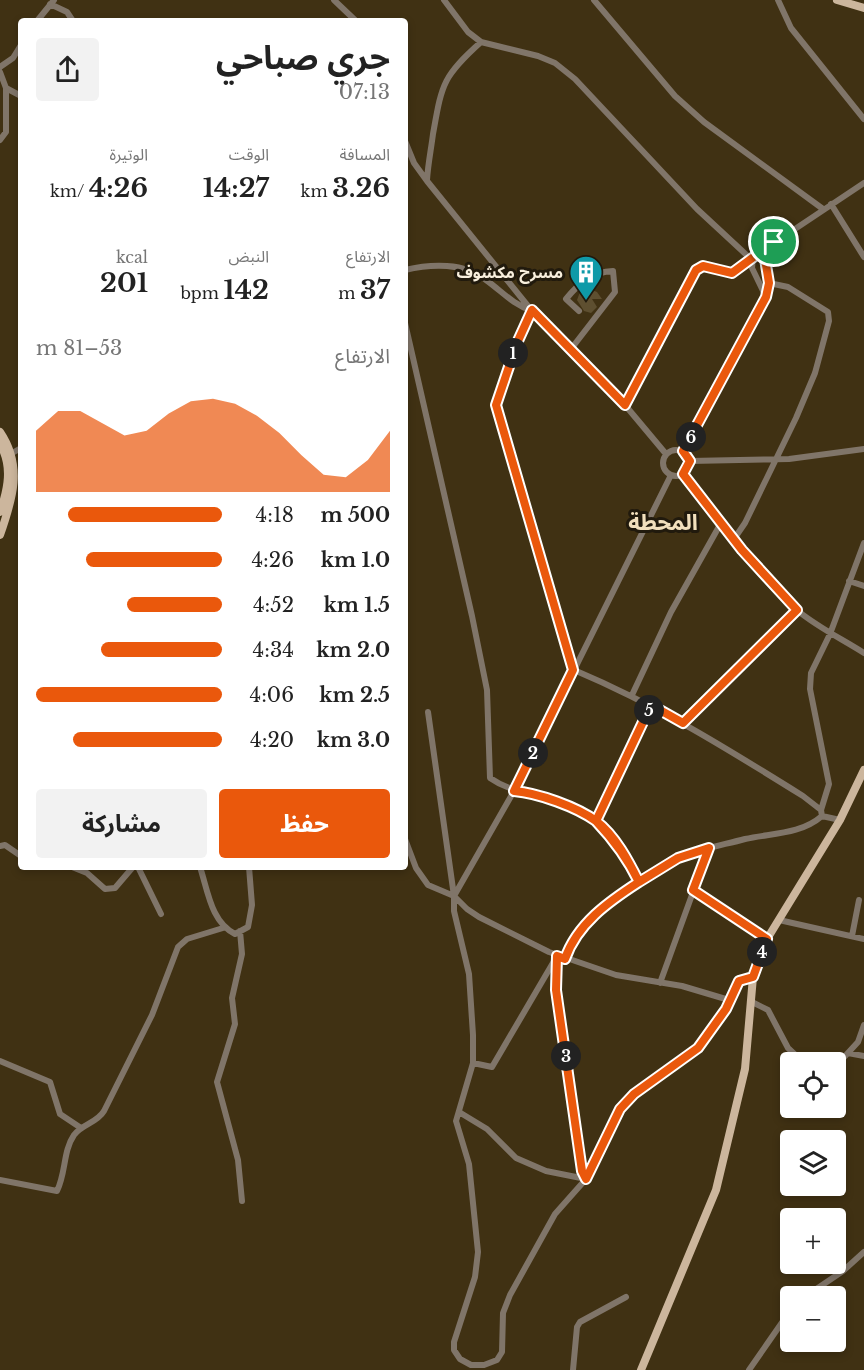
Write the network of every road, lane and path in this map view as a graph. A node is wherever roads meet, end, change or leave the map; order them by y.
1 (334, 0) edge
2 (444, 0) edge
3 (594, 0) edge
4 (778, 0) edge
5 (837, 0) edge
6 (855, 0) edge
7 (52, 2) edge
8 (864, 3) edge
9 (864, 8) edge
10 (39, 18) edge
11 (71, 18) edge
12 (353, 18) edge
13 (481, 42) junction
14 (18, 50) edge
15 (0, 67) edge
16 (0, 72) edge
17 (6, 88) junction
18 (18, 94) edge
19 (864, 118) edge
20 (0, 140) edge
21 (408, 148) edge
22 (427, 181) junction
23 (864, 183) edge
24 (831, 204) junction
25 (823, 209) junction
26 (774, 242) junction
27 (864, 257) edge
28 (752, 260) junction
29 (408, 270) edge
30 (769, 283) junction
31 (766, 297) junction
32 (532, 310) junction
33 (579, 311) dead end
34 (408, 336) edge
35 (571, 348) junction
36 (625, 405) junction
37 (0, 432) edge
38 (0, 444) edge
39 (864, 449) edge
40 (18, 450) edge
41 (683, 451) junction
42 (666, 454) junction
43 (9, 455) junction
44 (777, 458) junction
45 (690, 461) junction
46 (683, 474) junction
47 (671, 475) junction
48 (0, 512) edge
49 (721, 523) junction
50 (0, 535) edge
51 (734, 539) junction
52 (864, 543) edge
53 (849, 581) junction
54 (864, 586) edge
55 (797, 610) junction
56 (830, 634) junction
57 (864, 653) edge
58 (573, 670) junction
59 (632, 695) junction
60 (651, 705) junction
61 (428, 712) dead end
62 (683, 723) junction
63 (864, 770) edge
64 (514, 791) junction
65 (822, 813) junction
66 (840, 820) junction
67 (596, 821) junction
68 (0, 846) edge
69 (408, 847) edge
70 (709, 848) junction
71 (18, 854) edge
72 (80, 870) edge
73 (132, 870) edge
74 (137, 870) edge
75 (201, 870) edge
76 (249, 870) edge
77 (639, 882) junction
78 (693, 890) junction
79 (454, 896) junction
80 (859, 900) dead end
81 (161, 914) dead end
82 (779, 920) junction
83 (223, 928) junction
84 (240, 931) junction
85 (852, 936) junction
86 (767, 939) junction
87 (864, 939) edge
88 (557, 956) junction
89 (565, 959) junction
90 (753, 977) junction
91 (660, 983) junction
92 (729, 1000) junction
93 (750, 1001) junction
94 (864, 1025) edge
95 (792, 1052) edge
96 (848, 1053) joint
97 (864, 1056) edge
98 (0, 1061) edge
99 (473, 1063) junction
100 (459, 1112) junction
101 (81, 1128) junction
102 (586, 1179) junction
103 (0, 1180) edge
104 (242, 1201) dead end
105 (864, 1252) edge
106 (821, 1286) edge
107 (626, 1297) dead end
108 (780, 1325) edge
109 (497, 1360) junction
110 (497, 1370) edge
111 (573, 1370) edge
112 (641, 1370) edge
113 (749, 1370) edge

1 - 12 street
2 - 13 street
3 - 25 street
4 - 19 street
5 - 9 main road
6 - 8 main road
7 - 10 street
7 - 11 street
13 - 22 street
13 - 28 street
14 - 15 street
16 - 17 street
17 - 18 street
17 - 20 street
21 - 22 street
22 - 32 street
23 - 24 street
24 - 25 street
24 - 27 street
25 - 26 street
26 - 28 street
26 - 30 street
28 - 31 street
28 - 36 street
29 - 32 street
30 - 31 street
30 - 44 street
31 - 41 street
32 - 35 street
32 - 58 street
33 - 35 street
34 - 64 street
35 - 36 street
36 - 42 street
37 - 43 main road
38 - 43 main road
39 - 44 street
40 - 43 street
41 - 42 street
41 - 45 street
42 - 47 street
43 - 48 main road
43 - 50 main road
44 - 45 street
44 - 51 street
45 - 46 street
46 - 47 street
46 - 49 street
47 - 58 street
49 - 51 street
49 - 59 street
51 - 55 street
52 - 53 street
53 - 54 street
53 - 56 street
55 - 56 street
55 - 62 street
56 - 57 street
56 - 65 street
58 - 59 street
58 - 64 street
59 - 60 street
60 - 62 street
60 - 67 street
61 - 79 street
62 - 65 street
63 - 66 main road
64 - 67 street
64 - 79 street
65 - 66 street
65 - 70 street
66 - 82 main road
67 - 77 street
68 - 71 street
69 - 79 street
70 - 77 street
70 - 78 street
72 - 73 street
74 - 81 street
75 - 83 street
76 - 84 street
77 - 89 street
78 - 86 street
78 - 91 street
79 - 88 street
79 - 99 street
80 - 85 street
82 - 85 street
82 - 86 main road
83 - 84 street
83 - 101 street
84 - 104 street
85 - 87 street
86 - 90 main road
88 - 89 street
88 - 99 street
88 - 102 street
89 - 91 street
90 - 92 street
90 - 93 main road
91 - 92 street
92 - 102 street
93 - 95 street
93 - 112 main road
94 - 96 street
96 - 97 street
98 - 101 street
99 - 100 street
100 - 102 street
100 - 109 street
101 - 103 street
102 - 109 street
105 - 106 street
107 - 111 street
108 - 113 street
109 - 110 street

